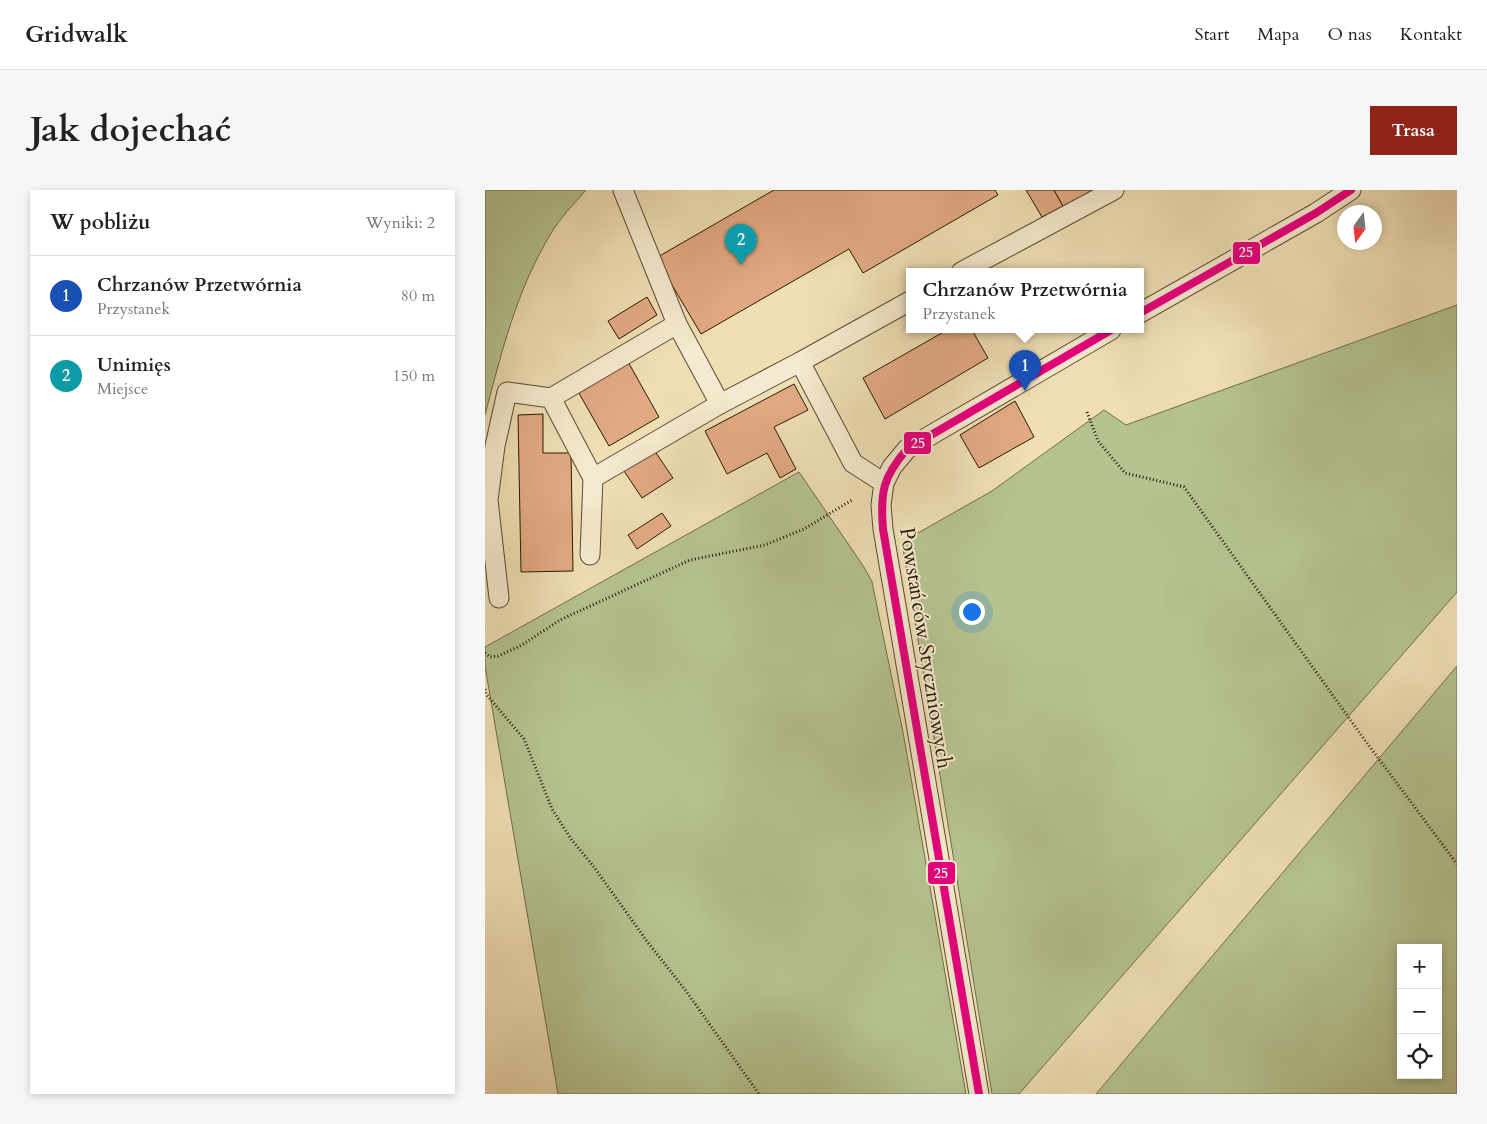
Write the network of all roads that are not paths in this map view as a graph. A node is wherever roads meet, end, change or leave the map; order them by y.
1 (623, 190) edge
2 (1114, 190) edge
3 (1351, 190) edge
4 (968, 268) edge
5 (906, 303) edge
6 (1144, 312) edge
7 (677, 324) junction
8 (1106, 333) edge
9 (800, 362) junction
10 (551, 398) junction
11 (720, 404) junction
12 (593, 478) junction
13 (884, 483) junction
14 (590, 555) dead end
15 (499, 598) dead end
16 (979, 1094) edge

1 - 7 street
2 - 4 street
3 - 6 street
5 - 9 street
7 - 10 street
7 - 11 street
8 - 13 street, Powstańców Styczniowych
9 - 11 street
9 - 13 street
10 - 12 street
10 - 15 street
11 - 12 street
12 - 14 street
13 - 16 street, Powstańców Styczniowych

